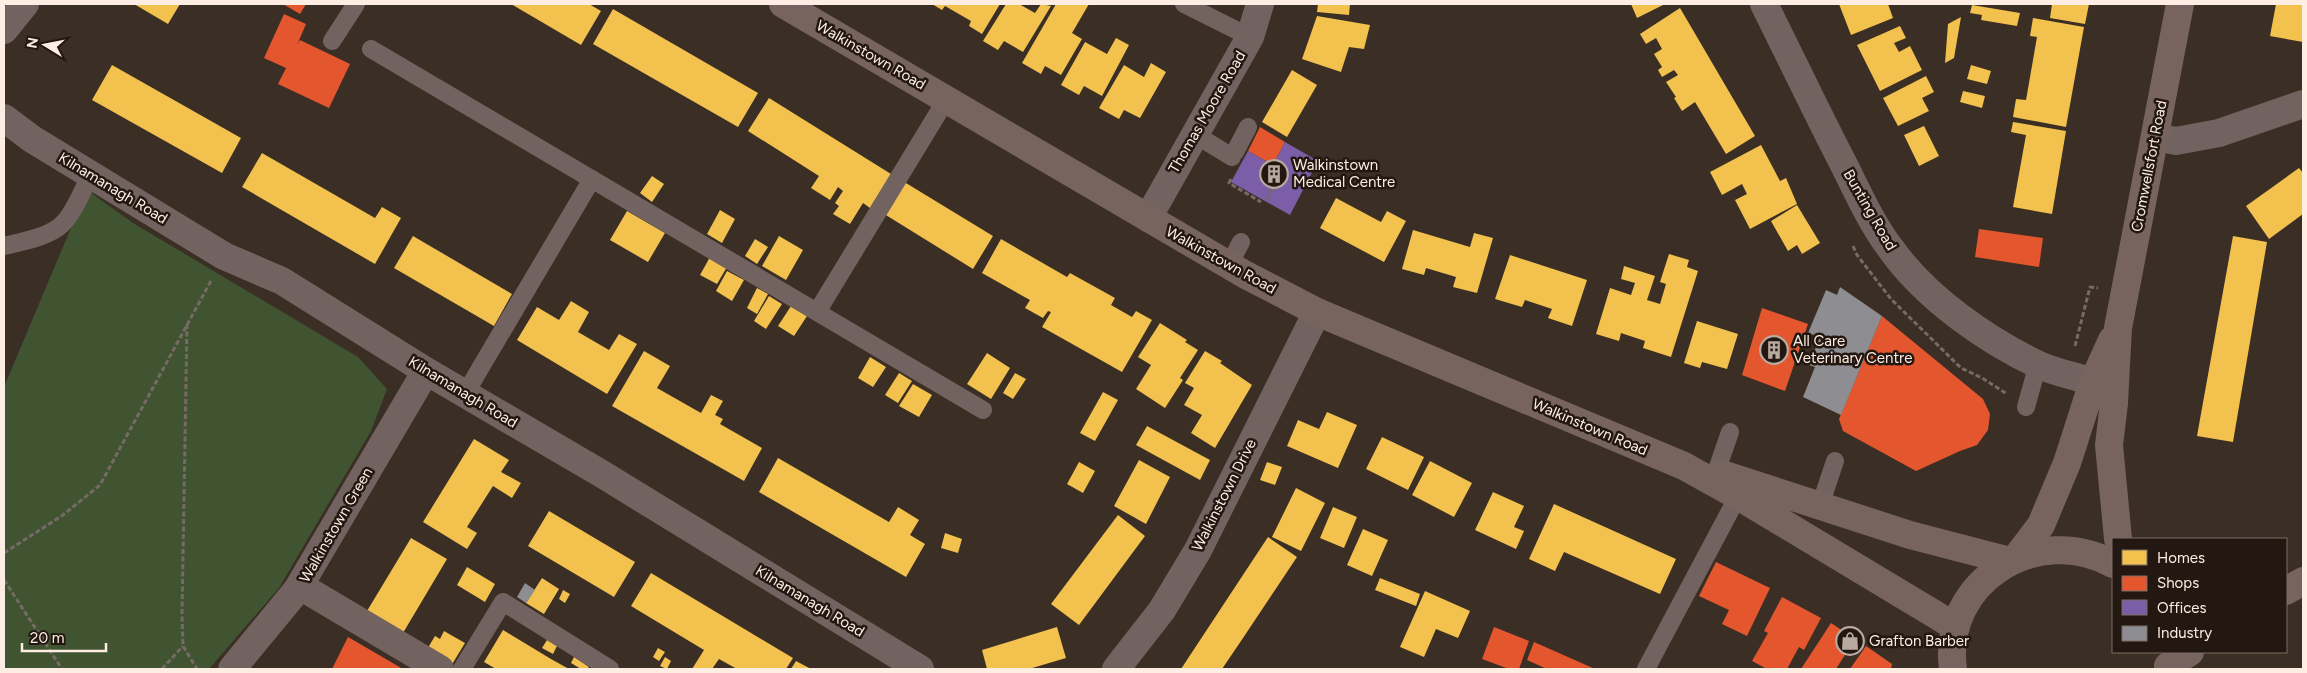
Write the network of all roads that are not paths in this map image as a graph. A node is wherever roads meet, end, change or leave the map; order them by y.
1 (24, 4) edge
2 (356, 4) edge
3 (783, 4) edge
4 (1184, 4) edge
5 (1260, 4) edge
6 (1764, 4) edge
7 (2180, 4) edge
8 (4, 30) edge
9 (1250, 37) junction
10 (332, 41) dead end
11 (371, 49) dead end
12 (946, 100) junction
13 (2303, 104) edge
14 (4, 118) edge
15 (1248, 127) dead end
16 (1196, 135) junction
17 (2155, 137) junction
18 (90, 174) junction
19 (592, 179) junction
20 (1148, 218) junction
21 (4, 246) edge
22 (817, 312) junction
23 (1317, 312) junction
24 (2118, 328) junction
25 (2038, 364) junction
26 (426, 371) junction
27 (2093, 382) junction
28 (465, 394) junction
29 (2026, 407) dead end
30 (983, 410) dead end
31 (1730, 432) dead end
32 (1834, 461) dead end
33 (1714, 477) junction
34 (1738, 496) junction
35 (1820, 506) junction
36 (2118, 538) edge
37 (2013, 559) junction
38 (2112, 563) edge
39 (2303, 567) edge
40 (2287, 568) edge
41 (2303, 581) edge
42 (300, 586) junction
43 (2287, 590) edge
44 (1956, 627) junction
45 (232, 669) edge
46 (440, 669) edge
47 (462, 669) edge
48 (610, 669) edge
49 (920, 669) edge
50 (1116, 669) edge
51 (1646, 669) edge
52 (1953, 669) edge

1 - 8 street
2 - 10 lane
3 - 12 main road, Walkinstown Road
4 - 9 lane
5 - 9 street, Thomas Moore Road
6 - 25 street, Bunting Road
7 - 17 main road, Cromwellsfort Road
9 - 16 street, Thomas Moore Road
11 - 19 lane
12 - 20 main road, Walkinstown Road
12 - 22 lane
13 - 17 street
14 - 18 street, Kilnamanagh Road
15 - 16 lane
16 - 20 street, Thomas Moore Road
17 - 24 main road, Cromwellsfort Road
18 - 21 lane
18 - 26 street, Kilnamanagh Road
19 - 22 lane
19 - 28 lane
20 - 23 main road, Walkinstown Road
22 - 30 lane
23 - 33 main road, Walkinstown Road
23 - 50 street, Walkinstown Drive
24 - 27 main road, Cromwellsfort Road
24 - 36 main road, Cromwellsfort Road
25 - 27 street, Bunting Road
25 - 29 lane
26 - 28 street, Kilnamanagh Road
26 - 42 street, Walkinstown Green
27 - 37 main road, Cromwellsfort Road
28 - 49 street, Kilnamanagh Road
31 - 33 lane
32 - 35 lane
33 - 34 main road, Walkinstown Road
33 - 35 main road, Walkinstown Road
34 - 44 main road, Walkinstown Road
34 - 51 lane
35 - 37 main road, Walkinstown Road
37 - 38 main road
37 - 44 main road
39 - 40 main road
41 - 43 main road
42 - 45 street, Walkinstown Green
42 - 46 street
44 - 52 main road
47 - 48 lane

